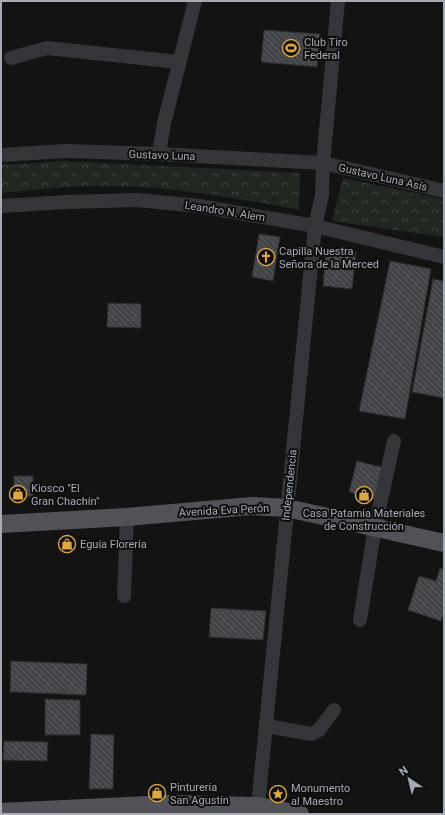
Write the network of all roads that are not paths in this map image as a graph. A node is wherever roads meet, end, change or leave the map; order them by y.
1 (195, 1) edge
2 (338, 1) edge
3 (11, 58) dead end
4 (179, 62) junction
5 (159, 154) junction
6 (1, 155) edge
7 (323, 163) junction
8 (444, 191) edge
9 (1, 206) edge
10 (315, 226) junction
11 (444, 257) edge
12 (394, 441) dead end
13 (287, 508) junction
14 (127, 517) junction
15 (1, 524) edge
16 (375, 528) junction
17 (444, 543) edge
18 (124, 596) dead end
19 (360, 620) dead end
20 (334, 710) dead end
21 (266, 726) junction
22 (258, 806) junction
23 (1, 812) edge
24 (300, 814) edge

1 - 4 street
2 - 7 street, Independencia
3 - 4 street
4 - 5 street
5 - 6 street, Gustavo Luna
5 - 7 street, Gustavo Luna
7 - 8 street, Gustavo Luna Asís
7 - 10 street, Independencia
9 - 10 street, Leandro N. Alem
10 - 11 street, Leandro N. Alem
10 - 13 street, Independencia
12 - 16 street
13 - 14 main road, Avenida Eva Perón
13 - 16 main road, Avenida Eva Perón
13 - 21 street, Independencia
14 - 15 main road, Avenida Eva Perón
14 - 18 street
16 - 17 main road, Avenida Eva Perón
16 - 19 street
20 - 21 street
21 - 22 street, Independencia
22 - 23 main road
22 - 24 main road

